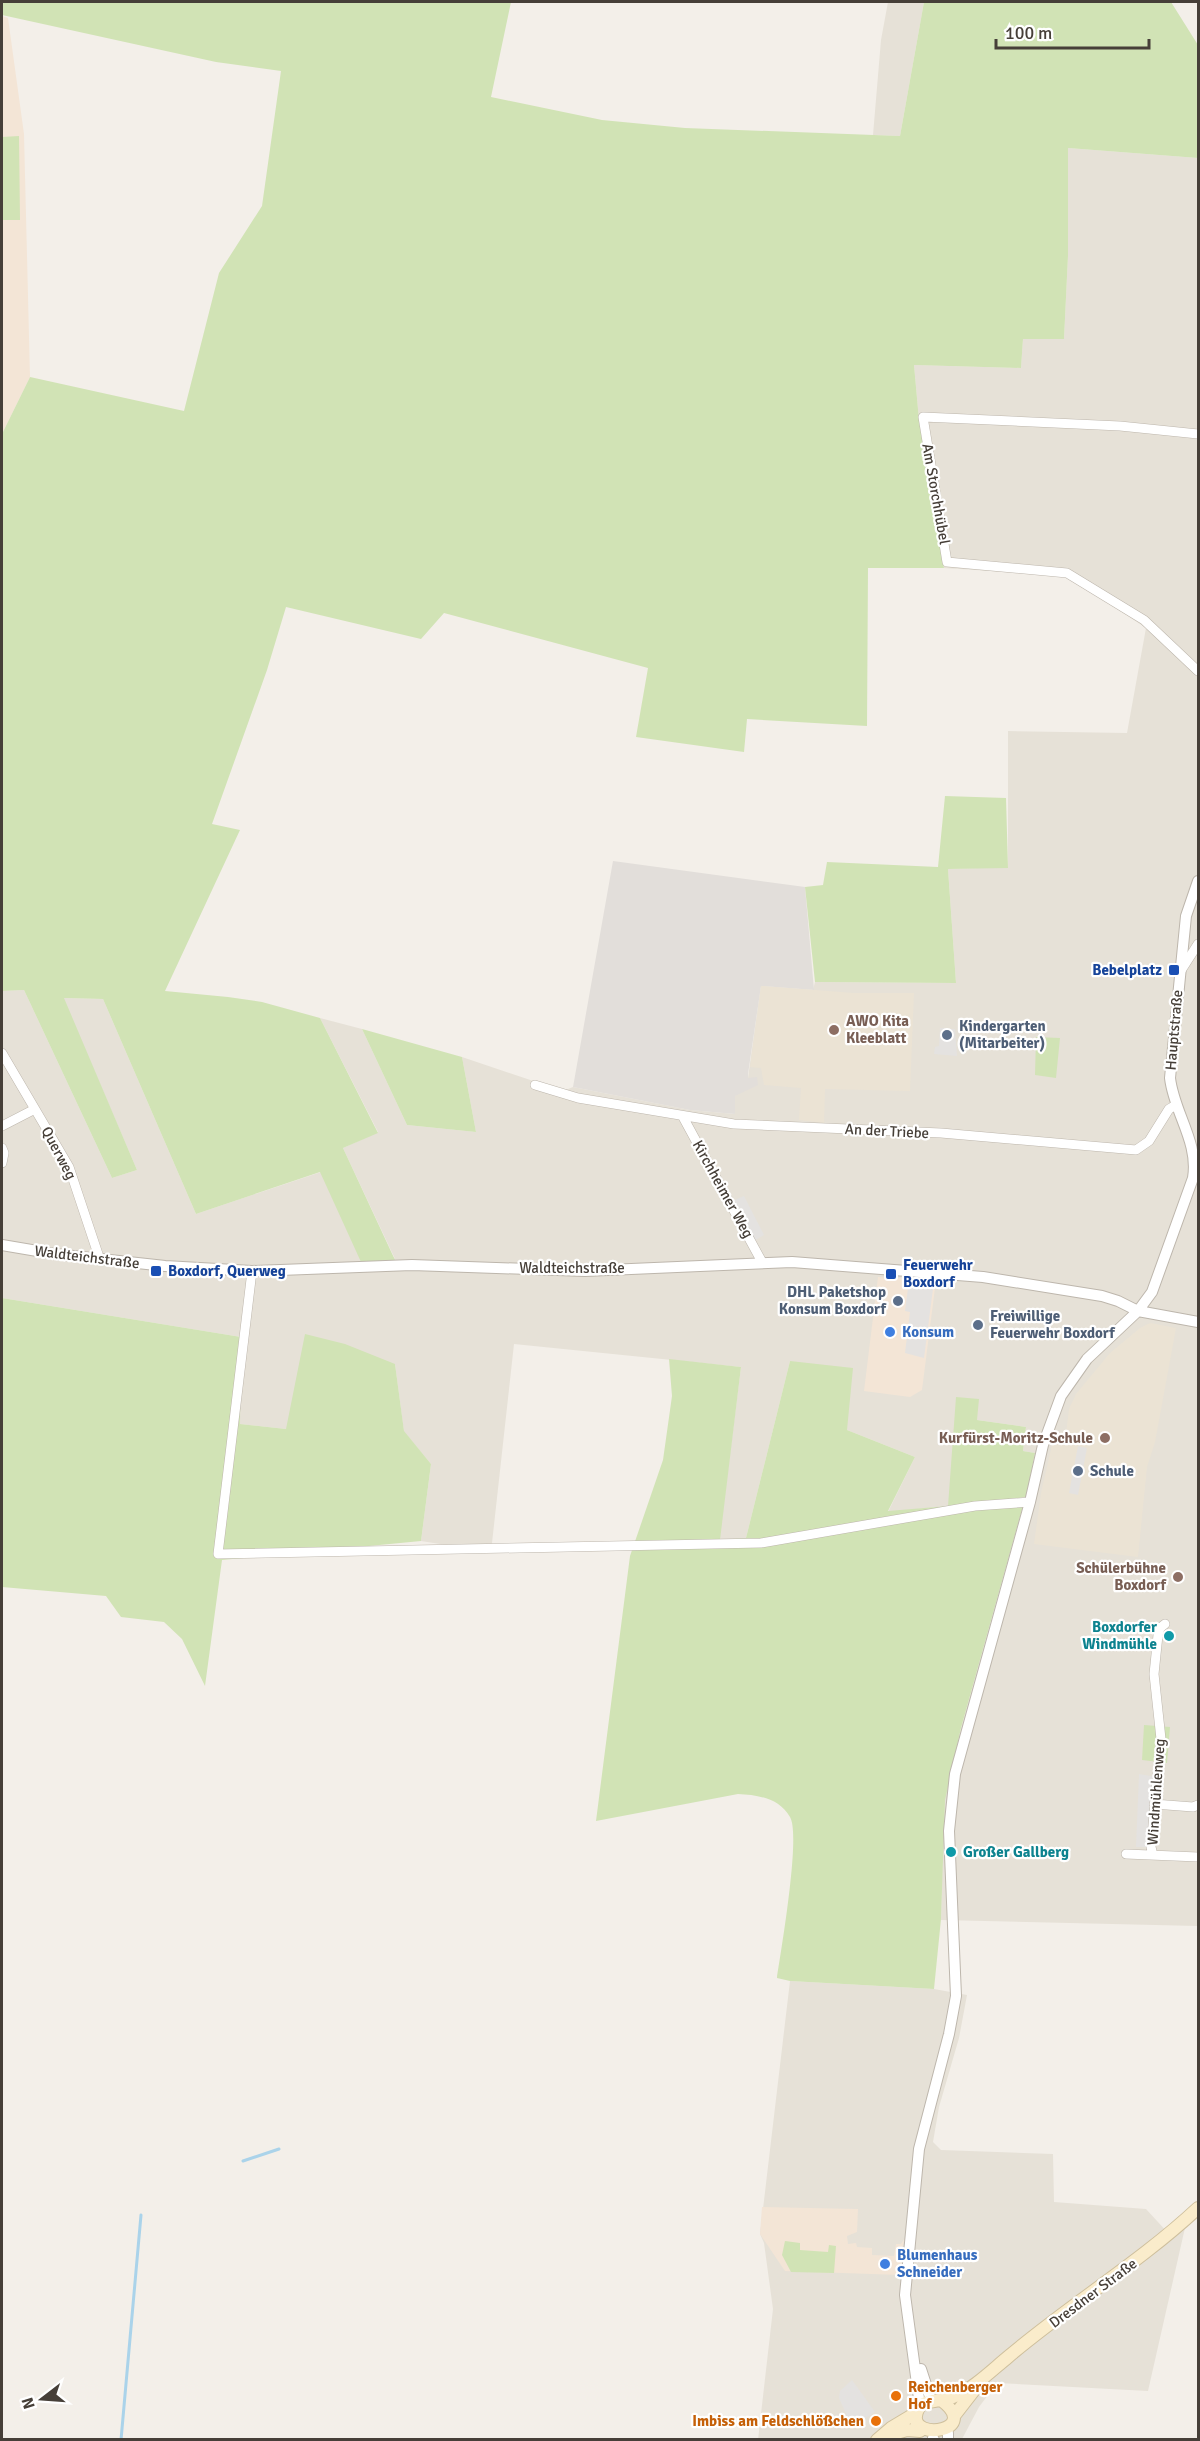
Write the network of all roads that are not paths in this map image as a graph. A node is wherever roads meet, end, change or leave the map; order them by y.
1 (1198, 434) edge
2 (1198, 671) edge
3 (1198, 881) edge
4 (1195, 898) edge
5 (1198, 944) edge
6 (1179, 974) junction
7 (2, 1053) edge
8 (535, 1085) dead end
9 (1176, 1106) junction
10 (35, 1109) junction
11 (686, 1117) junction
12 (2, 1126) edge
13 (2, 1148) edge
14 (2, 1163) edge
15 (2, 1245) edge
16 (100, 1260) junction
17 (762, 1262) junction
18 (252, 1271) junction
19 (1138, 1311) junction
20 (1198, 1322) edge
21 (1030, 1502) junction
22 (1165, 1624) dead end
23 (1154, 1804) junction
24 (1198, 1805) edge
25 (1126, 1854) dead end
26 (1153, 1855) junction
27 (1198, 1857) edge
28 (1198, 2208) edge
29 (987, 2375) junction
30 (927, 2405) junction
31 (954, 2416) junction
32 (920, 2431) junction
33 (948, 2436) edge
34 (877, 2439) edge
35 (934, 2439) edge

1 - 2 street, Am Storchhübel
3 - 4 street, Hauptstraße
4 - 6 street, Hauptstraße
5 - 6 street
6 - 9 street, Hauptstraße
7 - 10 street, Querweg
8 - 11 street, An der Triebe
9 - 11 street, An der Triebe
9 - 19 street, Hauptstraße
10 - 12 street
10 - 16 street, Querweg
11 - 17 street, Kirchheimer Weg
13 - 14 street
15 - 16 street, Waldteichstraße
16 - 18 street, Waldteichstraße
17 - 18 street, Waldteichstraße
17 - 19 street, Waldteichstraße
18 - 21 street
19 - 20 street, Waldteichstraße
19 - 21 street
21 - 30 street
22 - 23 street, Windmühlenweg
23 - 24 street
23 - 26 street, Windmühlenweg
25 - 26 street, Windmühlenweg
26 - 27 street, Windmühlenweg
28 - 29 main road, Dresdner Straße
29 - 30 main road, Dresdner Straße
29 - 31 main road, Dresdner Straße
30 - 31 main road
30 - 32 main road
30 - 34 main road, Dresdner Straße
31 - 33 main road
32 - 34 main road, Dresdner Straße
32 - 35 main road
33 - 35 main road

